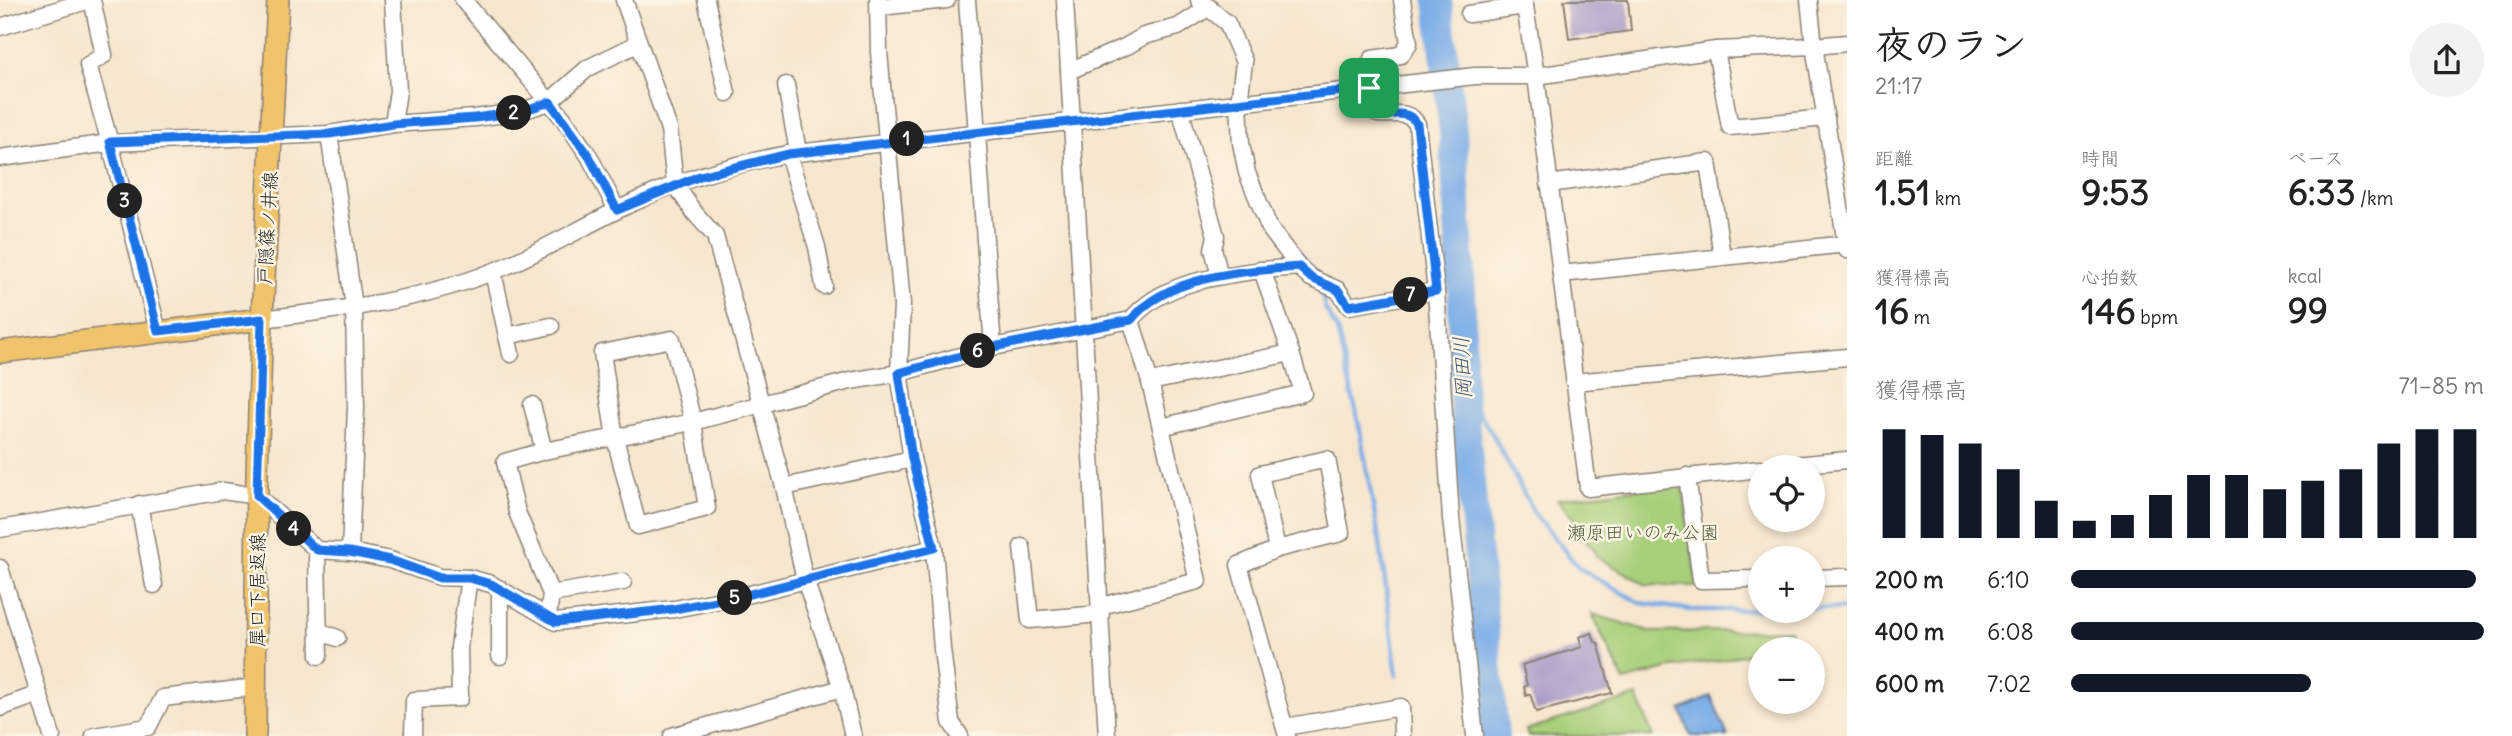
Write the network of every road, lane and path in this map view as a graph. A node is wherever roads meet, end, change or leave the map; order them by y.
1 (91, 0) edge
2 (278, 0) edge
3 (393, 0) edge
4 (463, 0) edge
5 (624, 0) edge
6 (706, 0) edge
7 (947, 0) edge
8 (967, 0) edge
9 (1065, 0) edge
10 (1402, 0) edge
11 (1809, 0) edge
12 (1204, 3) edge
13 (1524, 3) edge
14 (879, 4) edge
15 (1469, 14) dead end
16 (0, 27) edge
17 (639, 43) junction
18 (1847, 43) edge
19 (1814, 46) junction
20 (1716, 50) junction
21 (1069, 71) junction
22 (1536, 76) junction
23 (786, 85) dead end
24 (1369, 88) junction
25 (727, 93) dead end
26 (550, 102) junction
27 (1239, 103) junction
28 (1180, 110) junction
29 (1826, 118) junction
30 (1071, 122) junction
31 (393, 124) junction
32 (978, 132) junction
33 (329, 134) junction
34 (272, 136) junction
35 (888, 141) junction
36 (110, 142) junction
37 (793, 153) junction
38 (0, 158) edge
39 (676, 184) junction
40 (1549, 184) junction
41 (617, 210) junction
42 (1847, 246) edge
43 (1722, 256) junction
44 (1299, 267) junction
45 (1262, 270) junction
46 (493, 272) junction
47 (1561, 274) junction
48 (1220, 276) junction
49 (824, 286) dead end
50 (1436, 291) junction
51 (354, 307) junction
52 (262, 319) junction
53 (1131, 320) junction
54 (551, 326) dead end
55 (1085, 329) junction
56 (158, 331) junction
57 (507, 336) junction
58 (993, 347) junction
59 (0, 352) edge
60 (1291, 353) junction
61 (510, 354) dead end
62 (1847, 356) edge
63 (899, 373) junction
64 (1150, 382) junction
65 (1574, 382) junction
66 (763, 404) junction
67 (532, 405) dead end
68 (693, 422) junction
69 (1161, 427) junction
70 (615, 438) junction
71 (544, 452) junction
72 (912, 459) junction
73 (1847, 460) edge
74 (1825, 462) edge
75 (1748, 469) edge
76 (1687, 476) junction
77 (785, 487) junction
78 (257, 496) junction
79 (139, 505) junction
80 (0, 529) edge
81 (1022, 547) dead end
82 (934, 548) junction
83 (1277, 549) junction
84 (317, 550) junction
85 (350, 552) junction
86 (0, 568) edge
87 (1847, 577) edge
88 (469, 578) junction
89 (1825, 578) edge
90 (1748, 579) edge
91 (804, 580) junction
92 (623, 582) dead end
93 (154, 585) dead end
94 (500, 589) junction
95 (551, 594) junction
96 (1101, 610) junction
97 (548, 616) junction
98 (319, 631) junction
99 (337, 638) dead end
100 (319, 656) dead end
101 (500, 656) dead end
102 (256, 687) junction
103 (842, 688) junction
104 (39, 694) junction
105 (0, 708) edge
106 (706, 731) edge
107 (1286, 732) edge
108 (52, 736) edge
109 (94, 736) edge
110 (255, 736) edge
111 (413, 736) edge
112 (672, 736) edge
113 (853, 736) edge
114 (960, 736) edge
115 (1107, 736) edge
116 (1402, 736) edge
117 (1475, 736) edge

1 - 16 street
1 - 36 street
2 - 34 main road, 戸隠篠ノ井線
3 - 31 street
4 - 26 street
5 - 17 street
6 - 25 street
7 - 14 street
8 - 32 street
9 - 21 street
10 - 24 street
11 - 19 street
12 - 21 street
12 - 27 street
13 - 15 street
13 - 22 street
14 - 35 street
17 - 26 street
17 - 39 street
18 - 19 street
19 - 20 street
19 - 29 street
20 - 22 street
20 - 29 street
21 - 30 street
22 - 24 street
22 - 40 street
23 - 37 street
24 - 27 street
24 - 50 street
26 - 31 street
26 - 41 street
27 - 28 street
27 - 44 street
28 - 30 street
28 - 48 street
29 - 42 street
30 - 32 street
30 - 55 street
31 - 33 street
32 - 35 street
32 - 58 street
33 - 34 street
33 - 51 street
34 - 36 street
34 - 52 main road, 戸隠篠ノ井線
35 - 37 street
35 - 63 street
36 - 38 street
36 - 56 street
37 - 39 street
37 - 49 street
39 - 41 street
39 - 66 street
40 - 43 street
40 - 47 street
41 - 46 street
42 - 43 street
43 - 47 street
44 - 45 street
44 - 50 street
45 - 48 street
45 - 60 street
46 - 51 street
46 - 57 street
47 - 65 street
48 - 53 street
50 - 117 street
51 - 52 street
51 - 85 street
52 - 56 main road
52 - 78 main road, 犀口下居返線
53 - 55 street
53 - 64 street
54 - 57 street
55 - 58 street
55 - 96 street
56 - 59 main road
57 - 61 street
58 - 63 street
60 - 64 street
60 - 69 street
62 - 65 street
63 - 66 street
63 - 72 street
64 - 69 street
65 - 76 street
66 - 68 street
66 - 77 street
67 - 71 street
68 - 70 street
68 - 70 street
68 - 70 street
69 - 96 street
70 - 71 street
71 - 95 street
72 - 77 street
72 - 82 street
73 - 74 street
75 - 76 street
76 - 90 street
77 - 91 street
78 - 79 street
78 - 84 street
78 - 102 main road, 犀口下居返線
79 - 80 street
79 - 93 street
81 - 96 street
82 - 91 street
82 - 114 street
83 - 83 street
83 - 107 street
84 - 85 street
84 - 98 street
85 - 88 street
86 - 104 street
87 - 89 street
88 - 94 street
88 - 111 street
91 - 97 street
91 - 103 street
92 - 95 street
94 - 97 street
94 - 101 street
95 - 97 street
96 - 115 street
98 - 99 street
98 - 100 street
102 - 109 street
102 - 110 main road, 犀口下居返線
103 - 106 street
103 - 113 street
104 - 105 street
104 - 108 street
106 - 112 street
107 - 116 street

